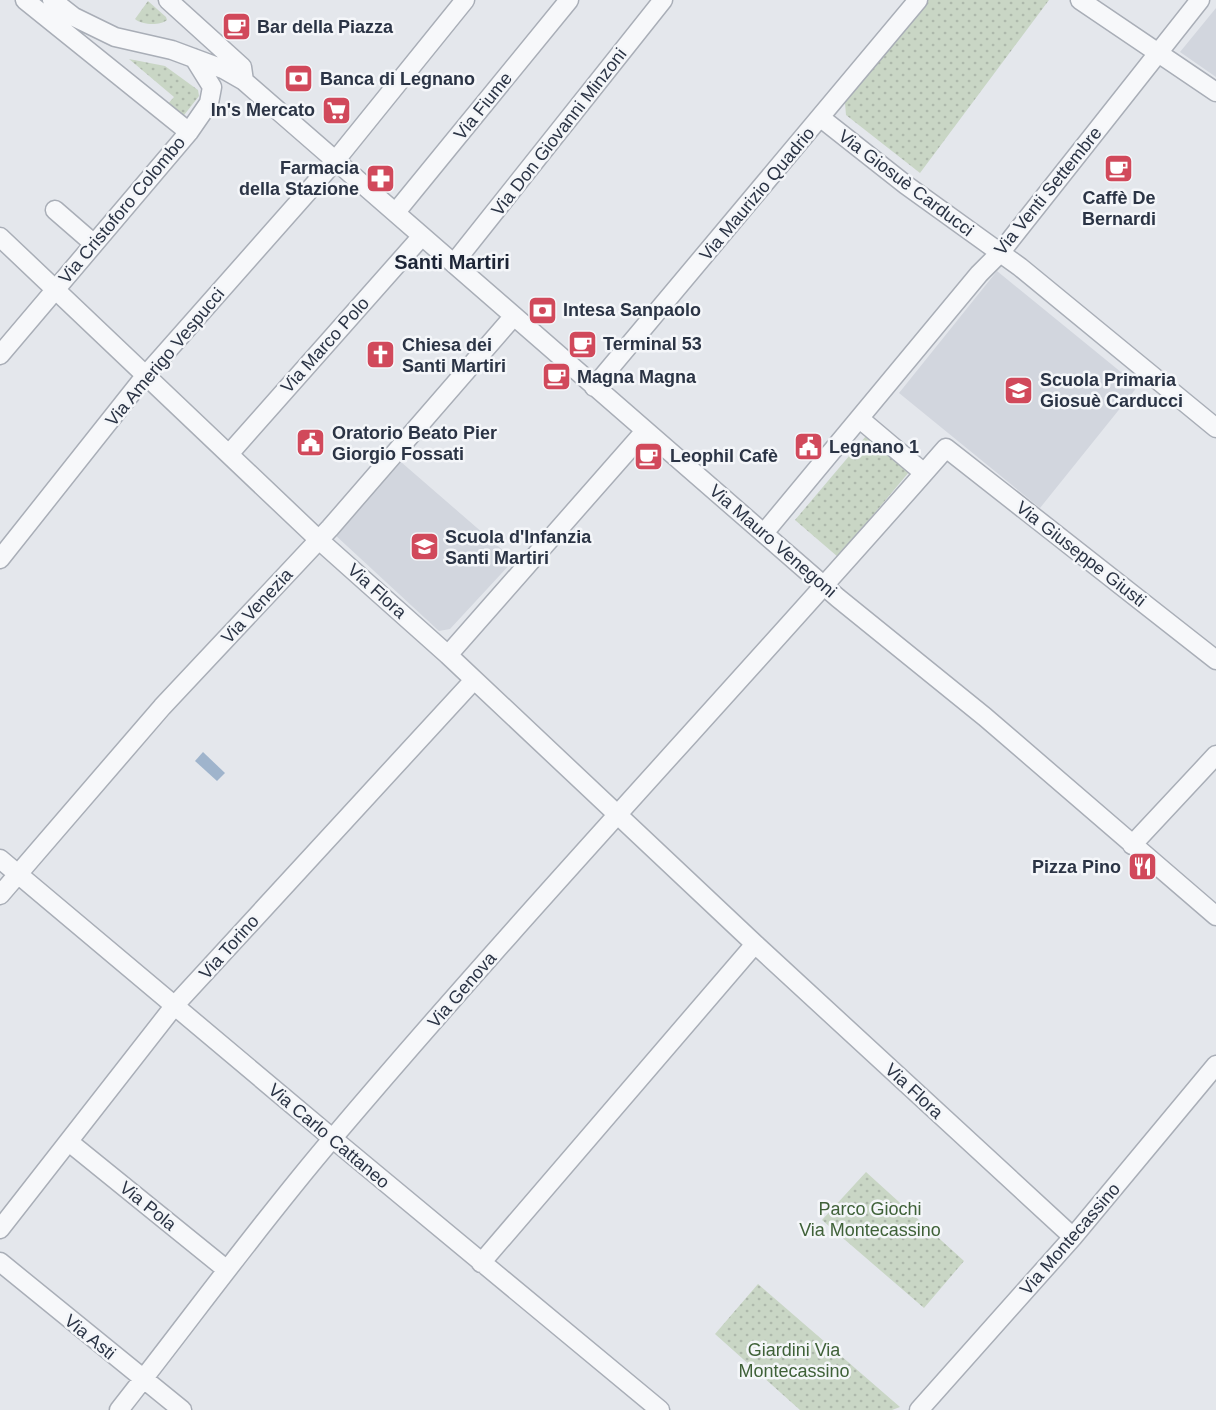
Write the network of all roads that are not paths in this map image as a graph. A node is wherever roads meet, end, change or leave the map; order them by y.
1 (25, 0) edge
2 (52, 0) edge
3 (168, 0) edge
4 (465, 0) edge
5 (569, 0) edge
6 (663, 0) edge
7 (918, 0) edge
8 (1080, 0) edge
9 (1200, 0) edge
10 (1158, 52) junction
11 (194, 58) junction
12 (244, 81) junction
13 (1216, 93) edge
14 (821, 118) junction
15 (189, 132) junction
16 (335, 160) junction
17 (55, 210) dead end
18 (396, 212) junction
19 (422, 236) junction
20 (0, 237) edge
21 (93, 243) junction
22 (1000, 253) junction
23 (454, 263) junction
24 (56, 289) junction
25 (513, 317) junction
26 (0, 355) edge
27 (146, 376) junction
28 (594, 387) junction
29 (861, 419) junction
30 (1216, 428) edge
31 (645, 431) junction
32 (946, 448) joint
33 (229, 454) junction
34 (924, 473) junction
35 (764, 533) junction
36 (319, 540) junction
37 (0, 559) edge
38 (824, 585) junction
39 (448, 654) junction
40 (1216, 660) edge
41 (474, 680) junction
42 (1216, 755) edge
43 (617, 814) junction
44 (1132, 845) junction
45 (0, 859) edge
46 (17, 874) junction
47 (0, 895) edge
48 (1216, 916) edge
49 (755, 944) junction
50 (176, 1005) junction
51 (1216, 1065) edge
52 (332, 1139) junction
53 (69, 1142) junction
54 (0, 1229) edge
55 (1073, 1238) junction
56 (0, 1262) edge
57 (481, 1263) junction
58 (227, 1270) junction
59 (143, 1380) junction
60 (654, 1408) edge
61 (119, 1410) edge
62 (182, 1410) edge
63 (919, 1410) edge

1 - 15 street
2 - 11 street
3 - 12 street
4 - 16 street, Via Amerigo Vespucci
5 - 18 street, Via Fiume
6 - 23 street, Via Don Giovanni Minzoni
7 - 14 street, Via Maurizio Quadrio
8 - 10 street
9 - 10 street, Via Venti Settembre
10 - 13 street
10 - 22 street, Via Venti Settembre
11 - 12 street
11 - 15 street, Via Cristoforo Colombo
12 - 16 street, Via Mauro Venegoni
14 - 22 street, Via Giosuè Carducci
14 - 28 street, Via Maurizio Quadrio
15 - 21 street, Via Cristoforo Colombo
16 - 18 street, Via Mauro Venegoni
16 - 27 street, Via Amerigo Vespucci
17 - 21 street
18 - 19 street, Via Mauro Venegoni
19 - 23 street, Via Mauro Venegoni
19 - 33 street, Via Marco Polo
20 - 24 street, Via Flora
21 - 24 street, Via Cristoforo Colombo
22 - 29 street, Via Venti Settembre
22 - 30 street, Via Giosuè Carducci
23 - 25 street, Via Mauro Venegoni
24 - 26 street, Via Cristoforo Colombo
24 - 27 street, Via Flora
25 - 28 street, Via Mauro Venegoni
25 - 36 street, Via Venezia
27 - 33 street, Via Flora
27 - 37 street, Via Amerigo Vespucci
28 - 31 street, Via Mauro Venegoni
29 - 34 street
29 - 35 street, Via Venti Settembre
31 - 35 street, Via Mauro Venegoni
31 - 39 street
32 - 34 street, Via Genova
32 - 40 street, Via Giuseppe Giusti
33 - 36 street, Via Flora
34 - 38 street, Via Genova
35 - 38 street, Via Mauro Venegoni
36 - 39 street, Via Flora
36 - 46 street, Via Venezia
38 - 43 street, Via Genova
38 - 44 street, Via Mauro Venegoni
39 - 41 street, Via Flora
41 - 43 street, Via Flora
41 - 50 street, Via Torino
42 - 44 street
43 - 49 street, Via Flora
43 - 52 street, Via Genova
44 - 48 street, Via Mauro Venegoni
45 - 46 street, Via Carlo Cattaneo
46 - 47 street, Via Venezia
46 - 50 street, Via Carlo Cattaneo
49 - 55 street, Via Flora
49 - 57 street
50 - 52 street, Via Carlo Cattaneo
50 - 53 street, Via Torino
51 - 55 street, Via Montecassino
52 - 57 street, Via Carlo Cattaneo
52 - 58 street, Via Genova
53 - 54 street, Via Torino
53 - 58 street, Via Pola
55 - 63 street, Via Montecassino
56 - 59 street, Via Asti
57 - 60 street, Via Carlo Cattaneo
58 - 59 street, Via Genova
59 - 61 street, Via Genova
59 - 62 street, Via Asti

